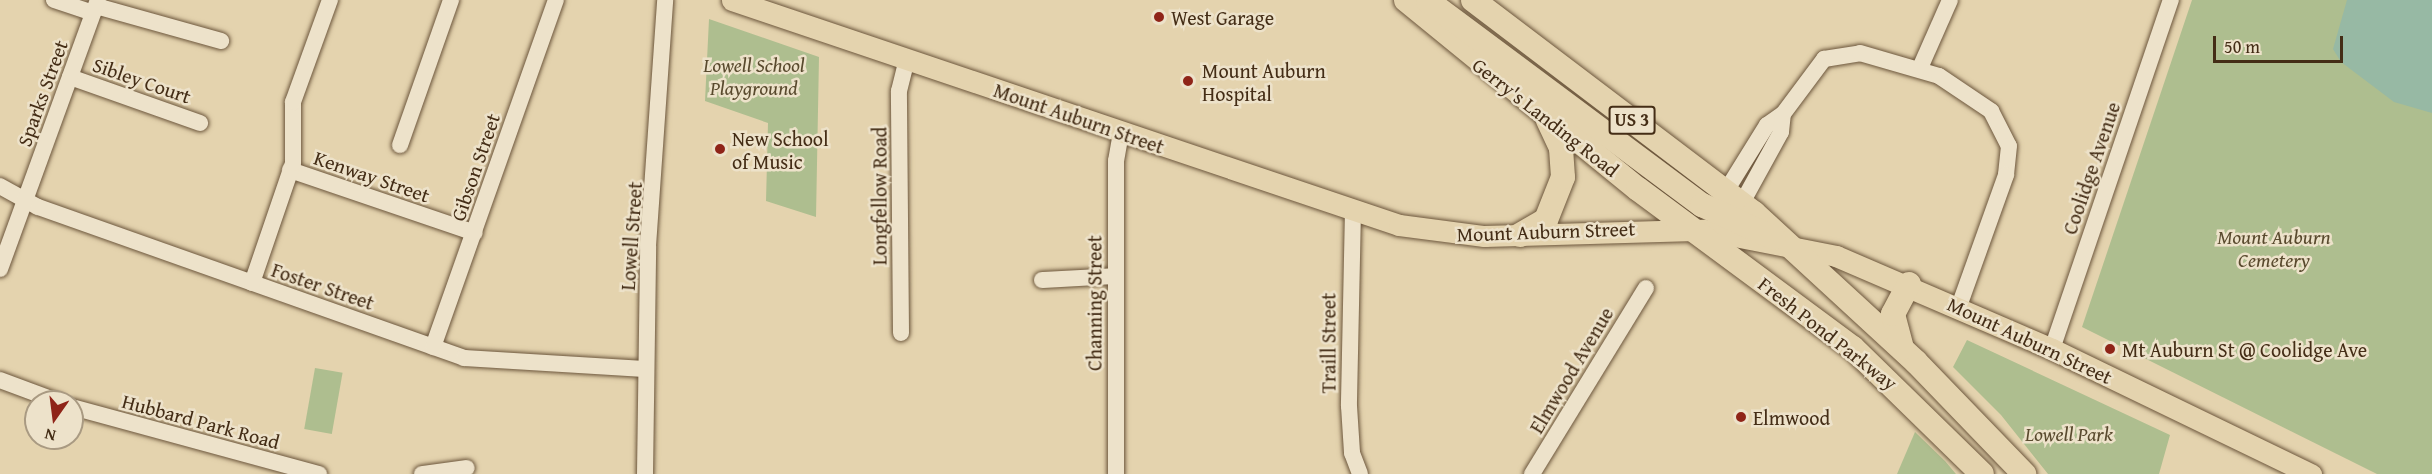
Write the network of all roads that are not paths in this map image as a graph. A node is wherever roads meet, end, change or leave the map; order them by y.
1 (54, 0) edge
2 (330, 0) edge
3 (451, 0) edge
4 (556, 0) edge
5 (666, 0) edge
6 (732, 0) edge
7 (1406, 0) edge
8 (1426, 0) edge
9 (1473, 0) edge
10 (1950, 0) edge
11 (2171, 0) edge
12 (96, 6) edge
13 (221, 41) dead end
14 (907, 59) junction
15 (1920, 68) junction
16 (70, 77) junction
17 (1543, 114) junction
18 (200, 123) dead end
19 (1121, 132) junction
20 (400, 145) dead end
21 (290, 170) junction
22 (0, 186) edge
23 (1734, 197) junction
24 (24, 200) junction
25 (1353, 210) junction
26 (1690, 230) junction
27 (474, 233) junction
28 (1520, 236) junction
29 (1788, 244) junction
30 (0, 269) edge
31 (1115, 276) junction
32 (1042, 280) dead end
33 (252, 283) junction
34 (1909, 284) junction
35 (1646, 288) dead end
36 (1959, 306) junction
37 (901, 333) dead end
38 (433, 346) junction
39 (1902, 348) junction
40 (2052, 349) junction
41 (645, 369) junction
42 (0, 380) edge
43 (27, 390) edge
44 (84, 410) edge
45 (466, 468) dead end
46 (319, 474) edge
47 (423, 474) edge
48 (645, 474) edge
49 (1116, 474) edge
50 (1359, 474) edge
51 (1532, 474) edge
52 (1982, 474) edge
53 (2024, 474) edge
54 (2311, 474) edge

1 - 12 street
2 - 21 street
3 - 20 street
4 - 27 street, Gibson Street
5 - 41 street, Lowell Street
6 - 14 main road, Mount Auburn Street
7 - 17 highway, Gerry's Landing Road / US 3
8 - 29 highway
9 - 23 highway, US 3
10 - 15 street
11 - 40 street, Coolidge Avenue
12 - 13 street
12 - 16 street, Sparks Street
14 - 19 main road, Mount Auburn Street
14 - 37 street, Longfellow Road
15 - 23 street
15 - 36 street
16 - 18 street, Sibley Court
16 - 24 street, Sparks Street
17 - 26 highway, Gerry's Landing Road / US 3
17 - 28 highway
19 - 25 main road, Mount Auburn Street
19 - 31 street, Channing Street
21 - 27 street, Kenway Street
21 - 33 street
22 - 24 street, Foster Street
23 - 29 highway, US 3
24 - 30 street, Sparks Street
24 - 33 street, Foster Street
25 - 28 main road, Mount Auburn Street
25 - 50 street, Traill Street
26 - 28 main road, Mount Auburn Street
26 - 29 main road, Mount Auburn Street
26 - 52 highway, Fresh Pond Parkway / US 3
27 - 38 street, Gibson Street
29 - 34 main road, Mount Auburn Street
29 - 39 highway, Fresh Pond Parkway / US 3
31 - 32 street
31 - 49 street, Channing Street
33 - 38 street, Foster Street
34 - 36 main road, Mount Auburn Street
34 - 39 highway
35 - 51 street, Elmwood Avenue
36 - 40 main road, Mount Auburn Street
38 - 41 street, Foster Street
39 - 53 highway, Fresh Pond Parkway / US 3
40 - 54 main road, Mount Auburn Street
41 - 48 street, Lowell Street
42 - 43 street
44 - 46 street, Hubbard Park Road
45 - 47 street

